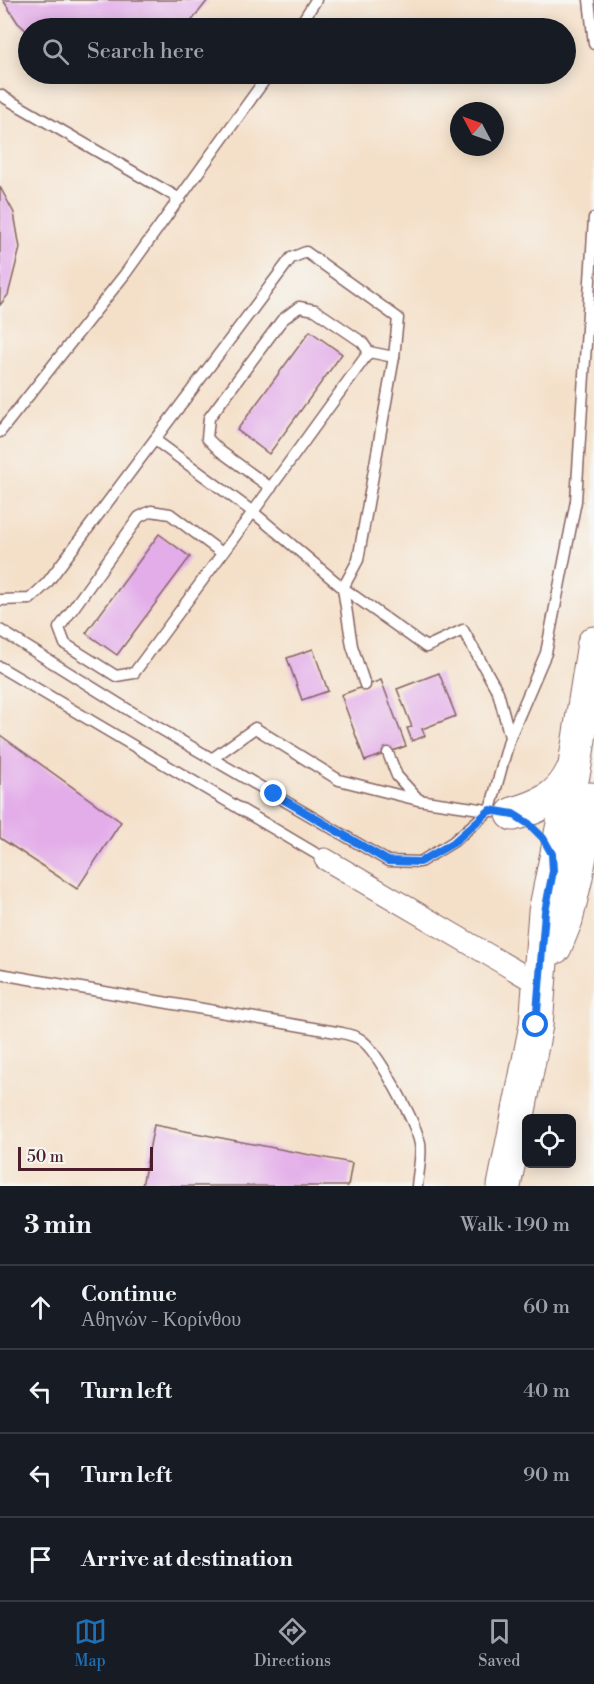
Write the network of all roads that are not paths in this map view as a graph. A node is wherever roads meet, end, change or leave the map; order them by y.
1 (316, 0) edge
2 (589, 0) edge
3 (304, 18) edge
4 (594, 44) edge
5 (262, 84) edge
6 (0, 94) edge
7 (180, 199) junction
8 (594, 218) edge
9 (369, 352) junction
10 (394, 357) junction
11 (0, 432) edge
12 (155, 440) junction
13 (271, 488) junction
14 (253, 512) junction
15 (222, 553) junction
16 (343, 588) junction
17 (0, 600) edge
18 (0, 630) edge
19 (594, 644) edge
20 (0, 667) edge
21 (365, 686) dead end
22 (510, 737) junction
23 (388, 753) dead end
24 (213, 758) junction
25 (585, 775) edge
26 (418, 800) junction
27 (547, 819) edge
28 (325, 860) joint
29 (574, 869) edge
30 (0, 974) edge
31 (540, 985) junction
32 (417, 1186) edge
33 (504, 1186) edge

1 - 3 lane
2 - 4 lane
5 - 7 lane
6 - 7 lane
7 - 11 lane
8 - 22 lane
9 - 10 lane
9 - 13 lane
9 - 13 lane
10 - 12 lane
10 - 16 lane
12 - 14 lane
12 - 17 lane
13 - 14 lane
14 - 15 lane
14 - 16 lane
15 - 15 lane
16 - 21 lane
16 - 22 lane
18 - 24 lane
19 - 25 main road
20 - 28 lane
22 - 27 lane
23 - 26 lane
24 - 26 lane
24 - 27 lane
25 - 27 main road
25 - 27 main road
26 - 27 lane
27 - 29 main road
27 - 29 main road
28 - 31 street
29 - 31 main road
30 - 32 lane
31 - 33 main road

